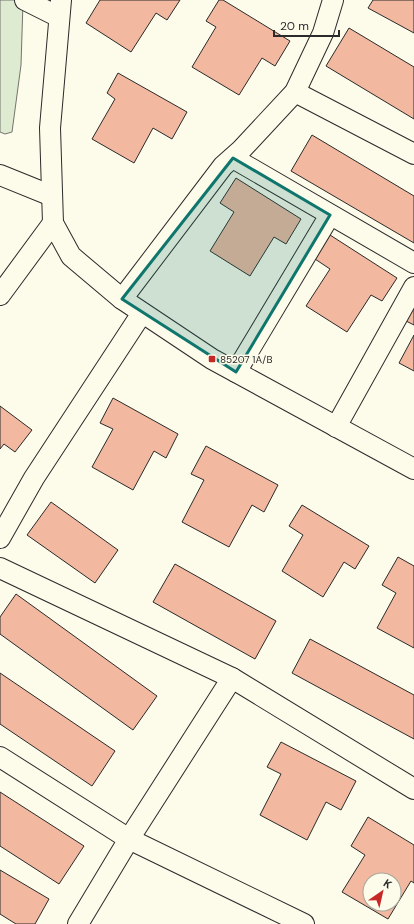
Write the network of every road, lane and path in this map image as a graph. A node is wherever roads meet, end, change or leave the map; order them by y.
1 (25, 0) edge
2 (333, 0) edge
3 (60, 9) edge
4 (295, 92) junction
5 (414, 154) edge
6 (233, 158) junction
7 (0, 175) edge
8 (52, 196) junction
9 (330, 215) junction
10 (53, 223) junction
11 (414, 263) edge
12 (414, 287) edge
13 (0, 295) edge
14 (122, 299) junction
15 (142, 312) junction
16 (236, 372) junction
17 (336, 427) junction
18 (414, 469) edge
19 (0, 538) edge
20 (0, 568) edge
21 (232, 678) junction
22 (0, 757) edge
23 (414, 789) edge
24 (129, 839) junction
25 (282, 919) edge
26 (78, 924) edge
27 (304, 924) edge

1 - 3 street
2 - 4 street
3 - 8 street
4 - 5 street
4 - 6 street
6 - 9 street
6 - 14 street
7 - 8 street
8 - 10 street
9 - 11 street
9 - 16 street
10 - 13 street
10 - 14 street
12 - 17 street
14 - 15 street
15 - 16 street
15 - 19 street
16 - 17 street
17 - 18 street
20 - 21 street
21 - 23 street
21 - 24 street
22 - 24 street
24 - 25 street
24 - 26 street
25 - 27 street

